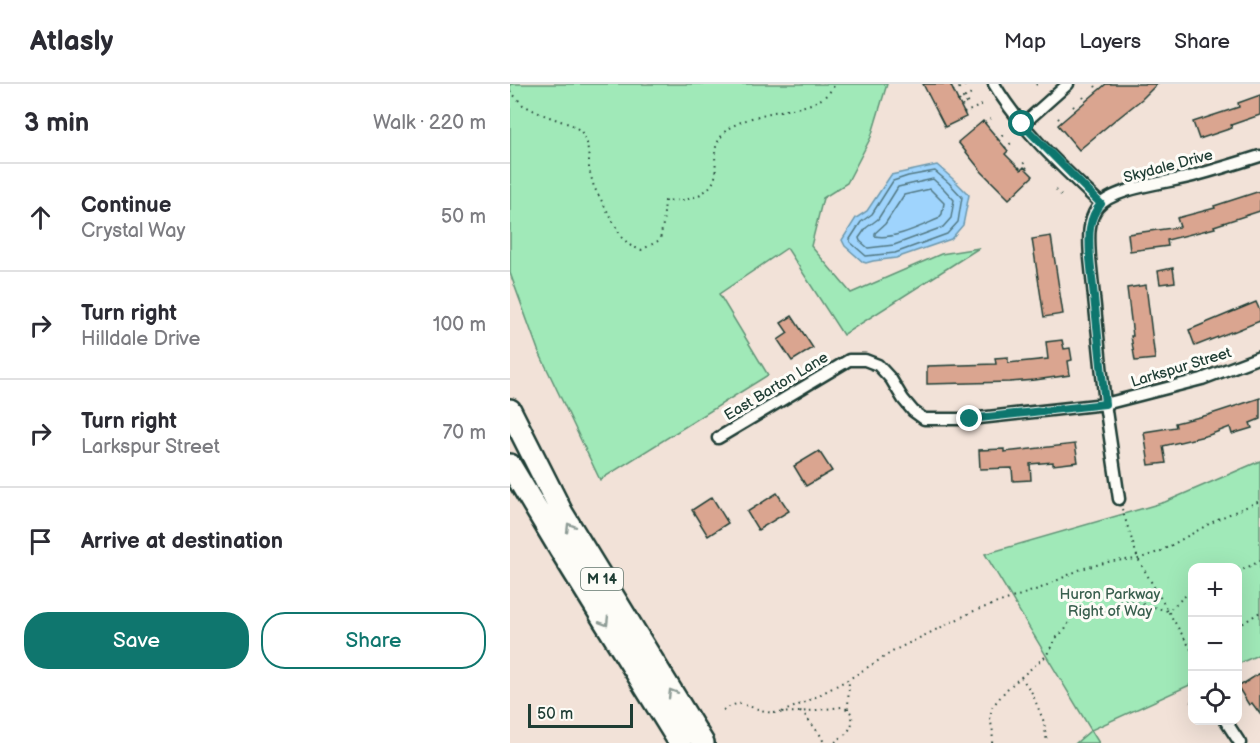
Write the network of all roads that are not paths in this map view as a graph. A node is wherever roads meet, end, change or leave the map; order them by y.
1 (993, 84) edge
2 (1068, 84) edge
3 (1022, 124) junction
4 (1260, 156) edge
5 (1101, 204) junction
6 (1260, 357) edge
7 (849, 360) joint
8 (1105, 404) junction
9 (510, 410) edge
10 (718, 438) dead end
11 (510, 465) edge
12 (1119, 499) road end
13 (1229, 725) edge
14 (680, 743) edge
15 (703, 743) edge
16 (1240, 743) edge

1 - 3 street
2 - 3 street
3 - 5 street
4 - 5 street, Skydale Drive
5 - 8 street, Skydale Drive
6 - 8 street, Larkspur Street
7 - 8 street, Larkspur Street
7 - 10 street, East Barton Lane
8 - 12 street
15 -> 9 highway, M 14
11 -> 14 highway, M 14
13 - 16 street

